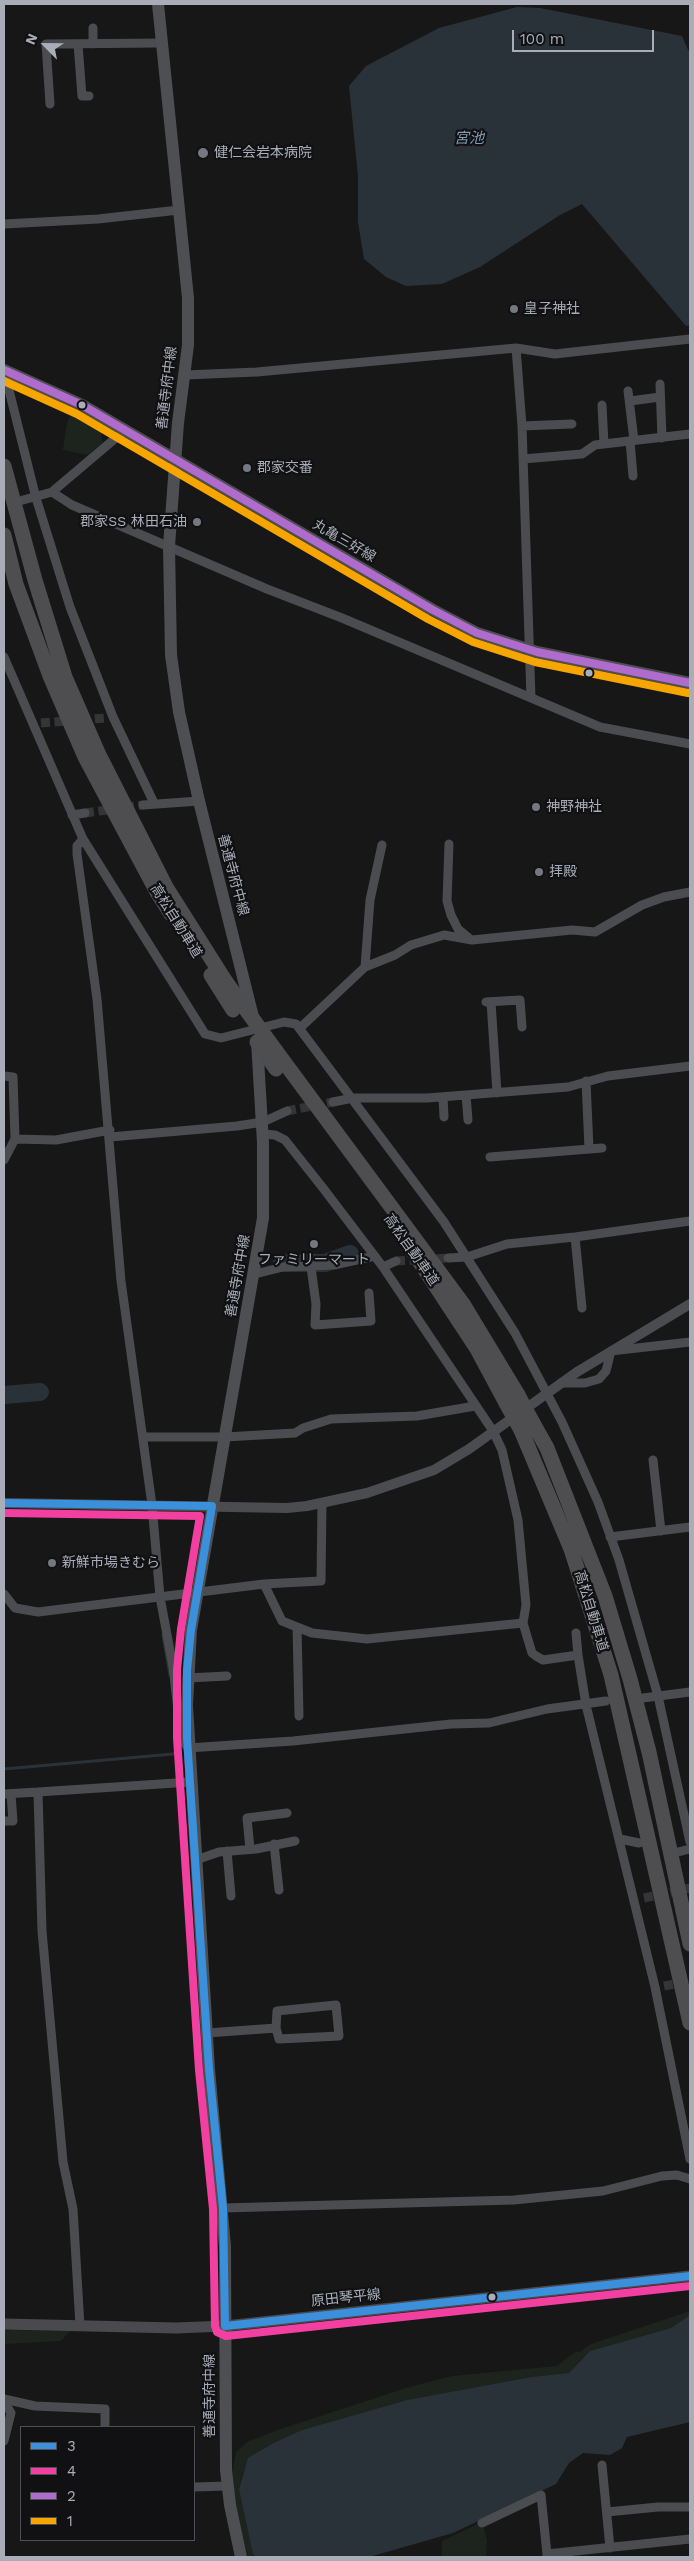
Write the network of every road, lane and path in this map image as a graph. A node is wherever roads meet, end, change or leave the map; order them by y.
1 (158, 4) edge
2 (93, 28) dead end
3 (162, 43) junction
4 (78, 44) junction
5 (93, 44) junction
6 (89, 96) dead end
7 (50, 104) dead end
8 (179, 210) junction
9 (4, 224) edge
10 (690, 338) edge
11 (516, 348) junction
12 (4, 370) edge
13 (185, 375) junction
14 (660, 384) dead end
15 (628, 391) dead end
16 (660, 397) junction
17 (630, 401) junction
18 (602, 405) dead end
19 (572, 424) dead end
20 (522, 426) junction
21 (124, 431) junction
22 (690, 434) edge
23 (662, 438) junction
24 (632, 441) junction
25 (604, 444) junction
26 (523, 459) junction
27 (175, 460) junction
28 (4, 466) edge
29 (633, 476) dead end
30 (52, 492) junction
31 (36, 498) junction
32 (23, 500) dead end
33 (4, 535) edge
34 (169, 546) junction
35 (528, 650) junction
36 (4, 657) edge
37 (690, 683) edge
38 (531, 698) junction
39 (690, 744) edge
40 (199, 801) junction
41 (154, 802) junction
42 (143, 805) tunnel mouth
43 (85, 813) tunnel mouth
44 (72, 815) junction
45 (83, 839) junction
46 (449, 844) dead end
47 (382, 845) dead end
48 (690, 892) edge
49 (472, 940) junction
50 (365, 967) junction
51 (522, 1027) dead end
52 (300, 1028) junction
53 (254, 1029) junction
54 (690, 1066) edge
55 (4, 1076) edge
56 (586, 1081) junction
57 (497, 1093) junction
58 (466, 1096) junction
59 (443, 1097) junction
60 (353, 1098) junction
61 (333, 1102) tunnel mouth
62 (287, 1111) tunnel mouth
63 (444, 1117) dead end
64 (468, 1120) dead end
65 (263, 1128) junction
66 (110, 1134) junction
67 (15, 1139) junction
68 (602, 1148) dead end
69 (589, 1149) junction
70 (490, 1157) dead end
71 (4, 1160) edge
72 (690, 1221) edge
73 (575, 1237) junction
74 (375, 1256) junction
75 (467, 1257) junction
76 (448, 1258) tunnel mouth
77 (396, 1261) tunnel mouth
78 (383, 1267) junction
79 (311, 1268) junction
80 (255, 1274) junction
81 (369, 1293) dead end
82 (690, 1304) edge
83 (582, 1308) dead end
84 (690, 1342) edge
85 (611, 1351) junction
86 (561, 1383) junction
87 (546, 1393) junction
88 (512, 1399) junction
89 (475, 1406) junction
90 (527, 1427) junction
91 (493, 1431) junction
92 (142, 1436) junction
93 (225, 1437) junction
94 (653, 1460) dead end
95 (4, 1503) edge
96 (322, 1503) junction
97 (152, 1505) junction
98 (212, 1506) junction
99 (690, 1527) edge
100 (661, 1530) junction
101 (610, 1537) junction
102 (264, 1584) junction
103 (197, 1591) junction
104 (4, 1594) edge
105 (160, 1597) junction
106 (524, 1623) junction
107 (297, 1627) junction
108 (576, 1633) dead end
109 (578, 1655) junction
110 (227, 1676) dead end
111 (187, 1678) junction
112 (690, 1692) edge
113 (658, 1696) junction
114 (643, 1698) dead end
115 (606, 1702) dead end
116 (586, 1704) junction
117 (299, 1716) dead end
118 (188, 1748) junction
119 (190, 1782) junction
120 (38, 1792) junction
121 (7, 1794) edge
122 (287, 1813) dead end
123 (4, 1822) edge
124 (620, 1839) junction
125 (295, 1841) dead end
126 (690, 1842) edge
127 (639, 1843) dead end
128 (274, 1844) junction
129 (250, 1849) junction
130 (690, 1849) edge
131 (227, 1851) junction
132 (678, 1852) dead end
133 (196, 1860) junction
134 (279, 1890) dead end
135 (231, 1896) dead end
136 (690, 1944) edge
137 (690, 2023) edge
138 (276, 2028) junction
139 (207, 2032) junction
140 (690, 2159) edge
141 (690, 2179) edge
142 (223, 2208) junction
143 (690, 2276) edge
144 (4, 2324) edge
145 (80, 2326) junction
146 (225, 2326) junction
147 (4, 2400) edge
148 (105, 2426) edge
149 (4, 2441) edge
150 (602, 2465) dead end
151 (227, 2486) junction
152 (195, 2487) edge
153 (690, 2507) edge
154 (606, 2512) junction
155 (482, 2523) dead end
156 (690, 2540) edge
157 (610, 2548) junction
158 (547, 2556) edge
159 (241, 2557) edge

1 - 3 main road, 善通寺府中線
2 - 5 street
3 - 5 street
3 - 8 main road, 善通寺府中線
4 - 5 street
4 - 6 street
4 - 7 street
8 - 9 street
8 - 13 main road, 善通寺府中線
10 - 11 street
11 - 13 street
11 - 20 street
12 - 21 main road, 丸亀三好線
12 - 31 street
13 - 27 main road, 善通寺府中線
14 - 16 street
15 - 17 street
16 - 17 street
16 - 23 street
17 - 24 street
18 - 25 street
19 - 20 street
20 - 26 street
21 - 27 main road, 丸亀三好線
21 - 30 street
22 - 23 street
23 - 24 street
24 - 25 street
24 - 29 street
25 - 26 street
26 - 35 street
27 - 34 main road, 善通寺府中線
27 - 35 main road, 丸亀三好線
28 - 88 highway, 高松自動車道, bridge
30 - 31 street
30 - 34 street
31 - 32 street
31 - 41 street
33 - 88 highway, 高松自動車道, bridge
34 - 38 street
34 - 40 main road, 善通寺府中線
35 - 37 main road, 丸亀三好線
35 - 38 street
36 - 44 street
38 - 39 street
40 - 41 street
40 - 53 main road, 善通寺府中線
41 - 42 street
43 - 44 street
44 - 45 street
45 - 53 street
45 - 66 street
46 - 49 street
47 - 50 street
48 - 49 street
49 - 50 street
50 - 52 street
51 - 57 street
52 - 53 street
52 - 60 street
53 - 65 main road, 善通寺府中線
54 - 56 street
55 - 67 street
56 - 57 street
56 - 69 street
57 - 58 street
58 - 59 street
58 - 64 street
59 - 60 street
59 - 63 street
60 - 61 street
60 - 75 street
62 - 65 street
65 - 66 street
65 - 74 street
65 - 80 main road, 善通寺府中線
66 - 67 street
66 - 92 street
67 - 71 street
68 - 69 street
69 - 70 street
72 - 73 street
73 - 75 street
73 - 83 street
74 - 78 street
74 - 79 street
75 - 76 street
75 - 87 street
77 - 78 street
78 - 89 street
79 - 80 street
79 - 81 street
80 - 93 main road, 善通寺府中線
82 - 85 street
84 - 85 street
85 - 86 street
85 - 86 street
86 - 87 street
87 - 91 street
87 - 101 street
88 - 90 highway, 高松自動車道, bridge
89 - 91 street
89 - 93 street
90 - 136 highway, 高松自動車道
90 - 137 highway, 高松自動車道
91 - 96 street
91 - 106 street
92 - 93 street
92 - 97 street
93 - 98 main road, 善通寺府中線
94 - 100 street
95 - 97 street
96 - 98 street
96 - 102 street
97 - 98 street
97 - 105 street
98 - 103 main road, 善通寺府中線
99 - 100 street
100 - 101 street
101 - 113 street
102 - 103 street
102 - 107 street
103 - 105 street
103 - 111 main road, 善通寺府中線
104 - 105 street
105 - 118 street
106 - 107 street
106 - 109 street
107 - 117 street
108 - 109 street
109 - 116 street
110 - 111 street
111 - 118 main road, 善通寺府中線
112 - 113 street
113 - 114 street
113 - 126 street
115 - 116 street
116 - 118 street
116 - 124 street
118 - 119 main road, 善通寺府中線
119 - 120 street
119 - 133 main road, 善通寺府中線
120 - 121 street
120 - 145 street
121 - 123 street
122 - 129 street
124 - 127 street
124 - 140 street
125 - 128 street
128 - 129 street
128 - 134 street
129 - 131 street
130 - 132 street
131 - 133 street
131 - 135 street
133 - 139 main road, 善通寺府中線
138 - 138 street
138 - 139 street
139 - 142 main road, 善通寺府中線
141 - 142 street
142 - 146 main road, 善通寺府中線
143 - 146 main road, 原田琴平線
144 - 145 main road, 原田琴平線
145 - 146 main road, 原田琴平線
146 - 151 main road, 善通寺府中線
147 - 148 street
147 - 149 street
150 - 154 street
151 - 152 street
151 - 159 main road, 善通寺府中線
153 - 154 street
154 - 157 street
155 - 158 street
156 - 157 street
157 - 158 street

